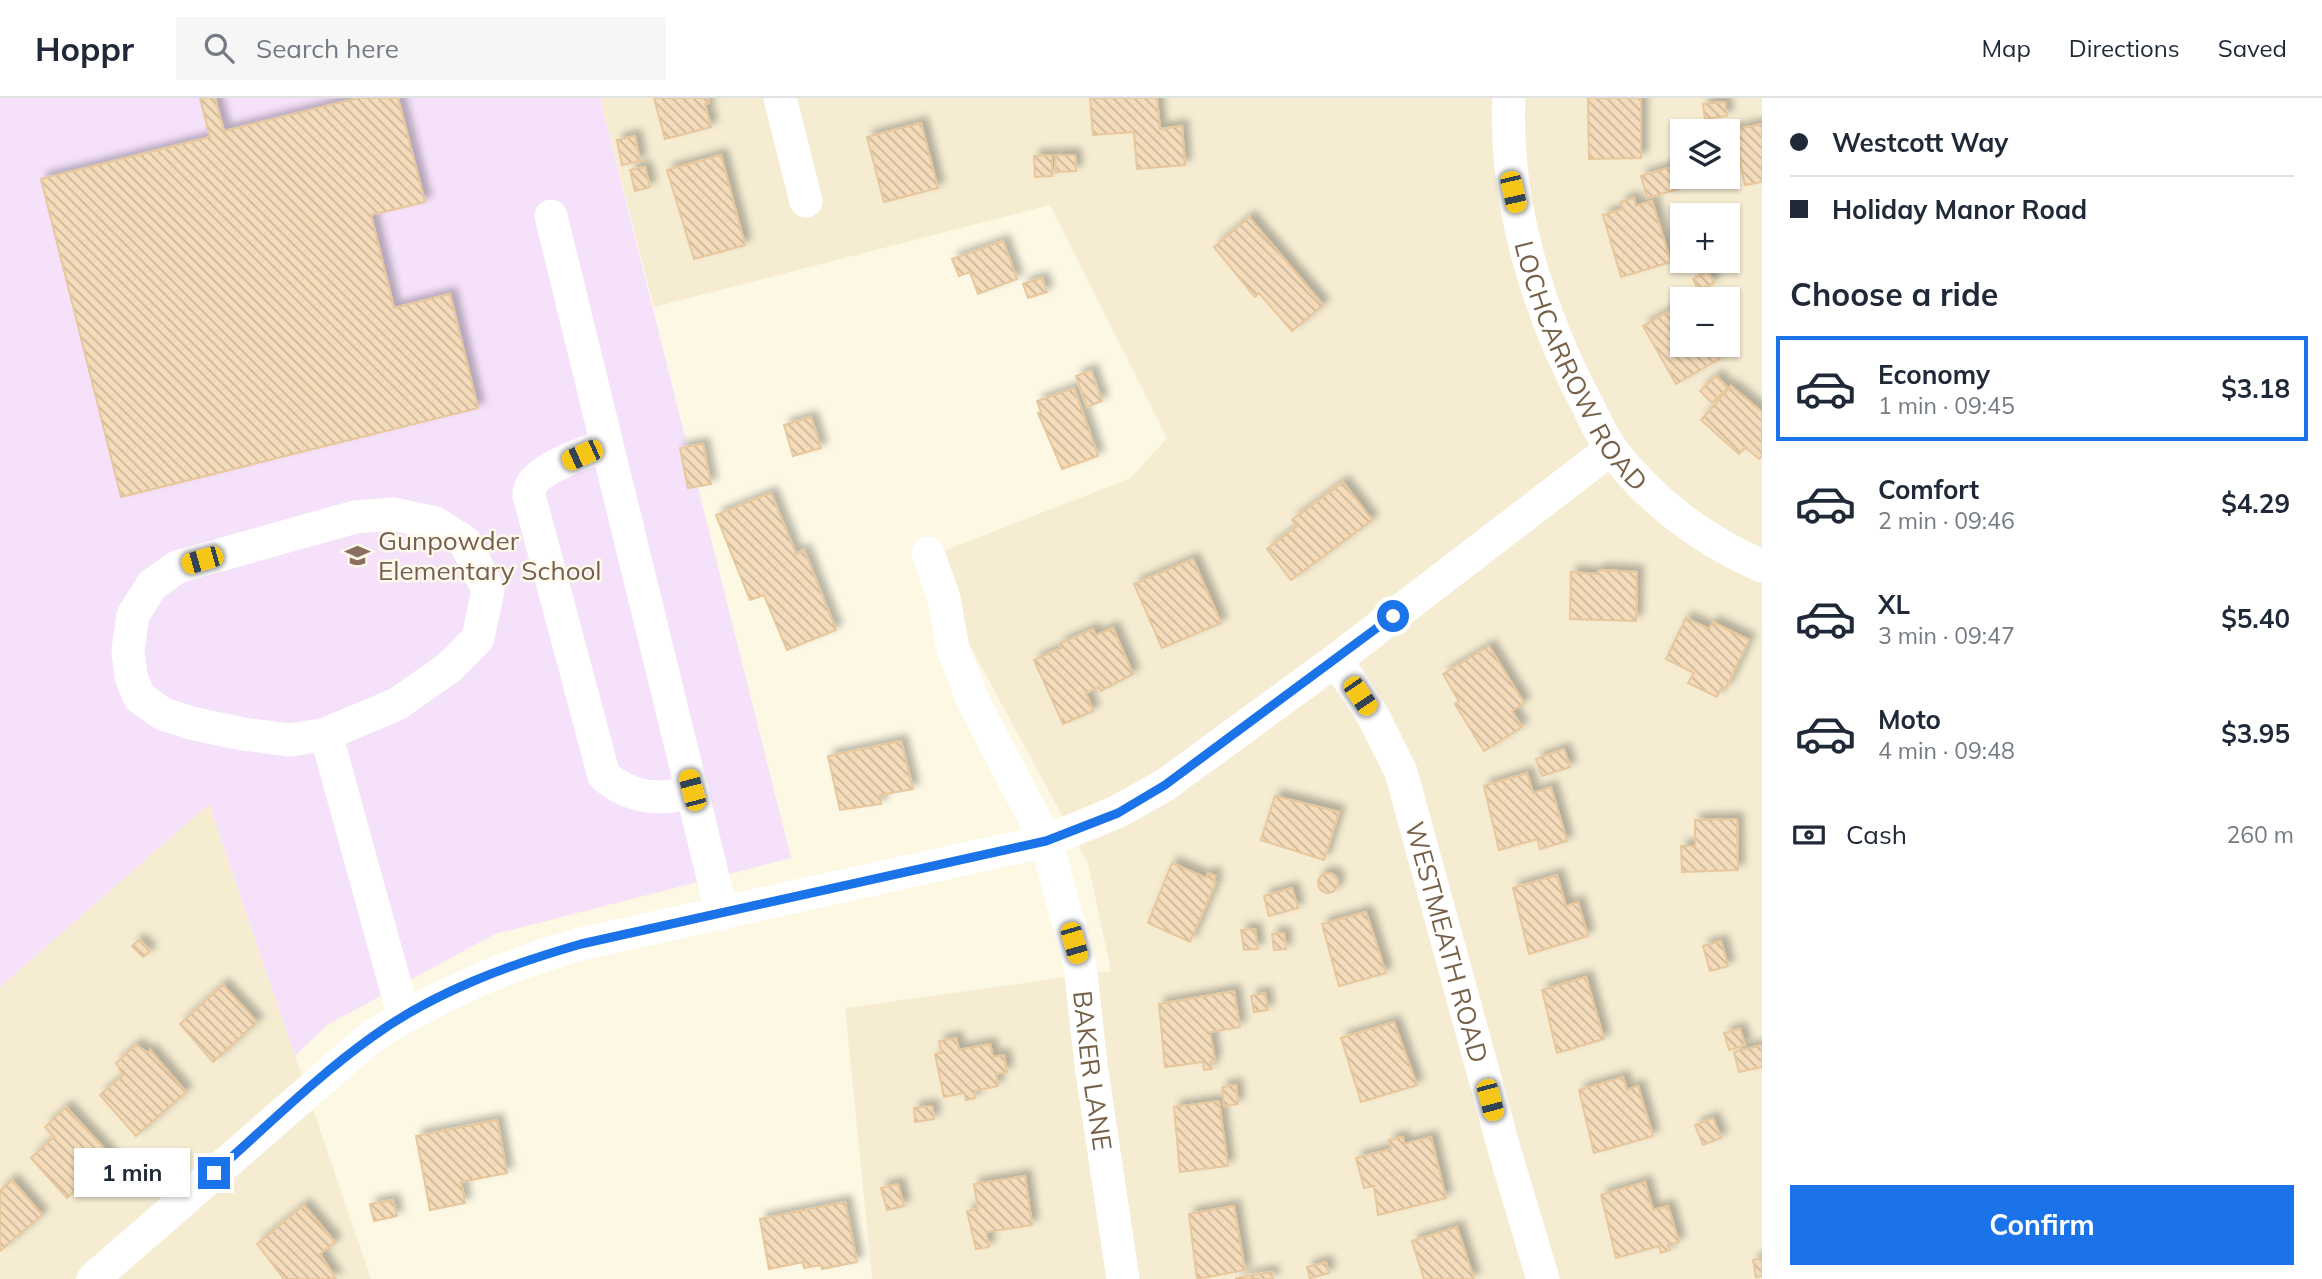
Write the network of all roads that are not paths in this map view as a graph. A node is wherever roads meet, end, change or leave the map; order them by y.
1 (780, 98) edge
2 (1508, 98) edge
3 (806, 201) dead end
4 (551, 216) dead end
5 (605, 445) junction
6 (1611, 449) junction
7 (928, 553) dead end
8 (1762, 566) edge
9 (1336, 660) junction
10 (326, 734) junction
11 (692, 790) junction
12 (1046, 841) junction
13 (722, 914) junction
14 (404, 1017) junction
15 (93, 1279) edge
16 (1123, 1279) edge
17 (1543, 1279) edge

1 - 3 street
2 - 6 street, LOCHCARROW ROAD
4 - 5 street
5 - 11 street
5 - 11 street
6 - 8 street, LOCHCARROW ROAD
6 - 9 street
7 - 12 street, BAKER LANE
9 - 12 street
9 - 17 street, WESTMEATH ROAD
10 - 10 street
10 - 14 street
11 - 13 street
12 - 13 street
12 - 16 street, BAKER LANE
13 - 14 street
14 - 15 street

